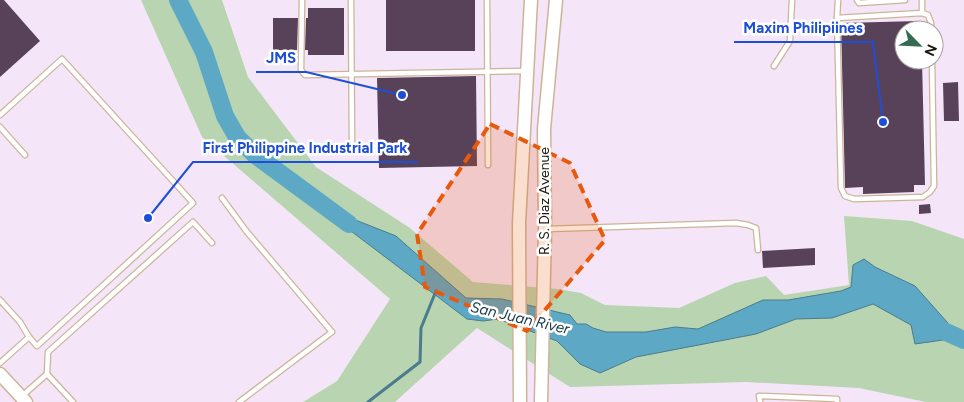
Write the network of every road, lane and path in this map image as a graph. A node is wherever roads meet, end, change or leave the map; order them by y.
1 (302, 0) edge
2 (351, 0) edge
3 (487, 0) edge
4 (531, 0) edge
5 (556, 0) edge
6 (792, 0) edge
7 (838, 0) edge
8 (857, 0) edge
9 (905, 0) edge
10 (922, 0) edge
11 (922, 13) junction
12 (837, 18) junction
13 (930, 20) edge
14 (774, 66) dead end
15 (932, 70) edge
16 (527, 71) junction
17 (487, 72) junction
18 (351, 74) junction
19 (0, 115) edge
20 (0, 127) edge
21 (352, 142) dead end
22 (25, 155) dead end
23 (488, 165) dead end
24 (222, 198) dead end
25 (545, 229) junction
26 (212, 243) dead end
27 (758, 250) dead end
28 (0, 300) edge
29 (29, 336) junction
30 (0, 363) edge
31 (0, 374) edge
32 (47, 374) junction
33 (23, 400) edge
34 (73, 402) edge
35 (240, 402) edge
36 (520, 402) edge
37 (542, 402) edge
38 (760, 402) edge
39 (837, 402) edge

1 - 18 lane
2 - 18 lane
3 - 17 lane
4 - 16 street, R. S. Diaz Avenue
5 - 25 street, R. S. Diaz Avenue
6 - 14 lane
7 - 12 lane
8 - 9 lane
10 - 11 lane
11 - 12 lane
11 - 13 lane
12 - 15 lane
16 - 17 lane
16 - 36 street, R. S. Diaz Avenue
17 - 18 lane
17 - 23 lane
18 - 21 lane
19 - 29 lane
20 - 22 lane
24 - 35 lane
25 - 27 lane
25 - 37 street, R. S. Diaz Avenue
26 - 32 lane
28 - 29 lane
29 - 30 lane
31 - 33 street
32 - 33 lane
32 - 34 lane
38 - 39 lane

